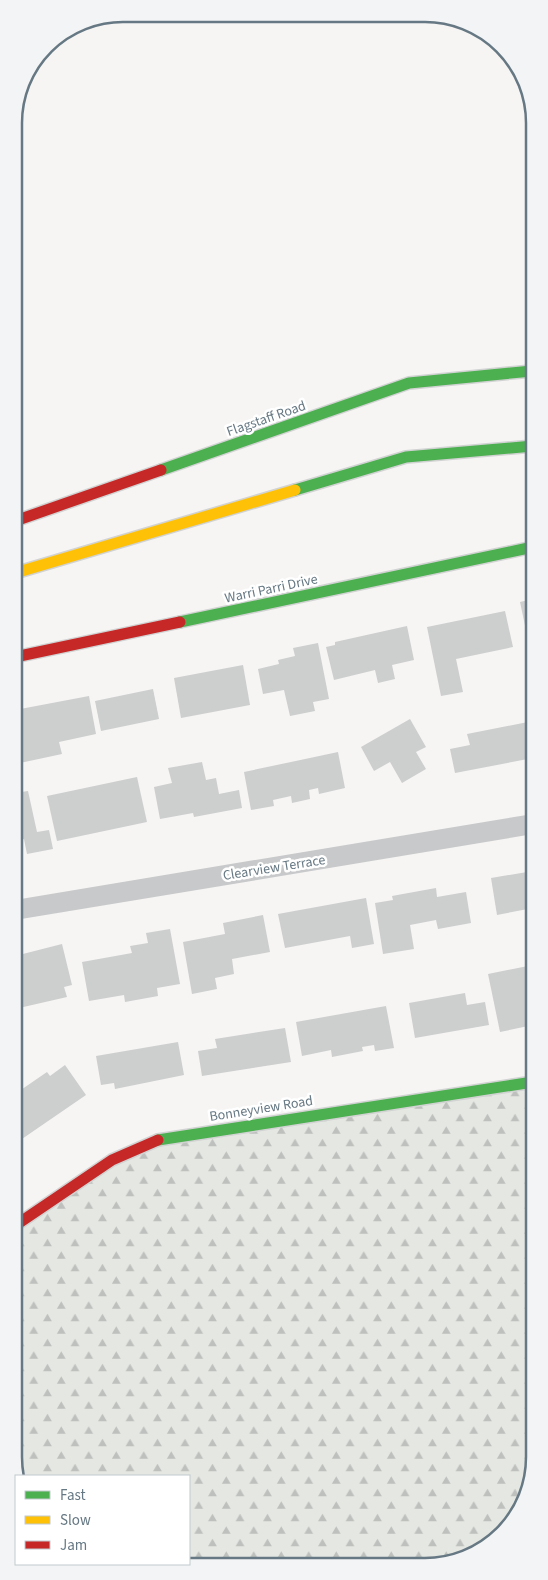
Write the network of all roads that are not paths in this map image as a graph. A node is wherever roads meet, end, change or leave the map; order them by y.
1 (526, 372) edge
2 (526, 447) edge
3 (23, 518) edge
4 (526, 549) edge
5 (23, 571) edge
6 (23, 656) edge
7 (525, 825) edge
8 (22, 909) edge
9 (525, 1083) edge
10 (22, 1222) edge

1 - 3 main road, Flagstaff Road
2 - 5 main road
4 - 6 main road, Warri Parri Drive
7 - 8 street, Clearview Terrace
9 - 10 main road, Bonneyview Road

